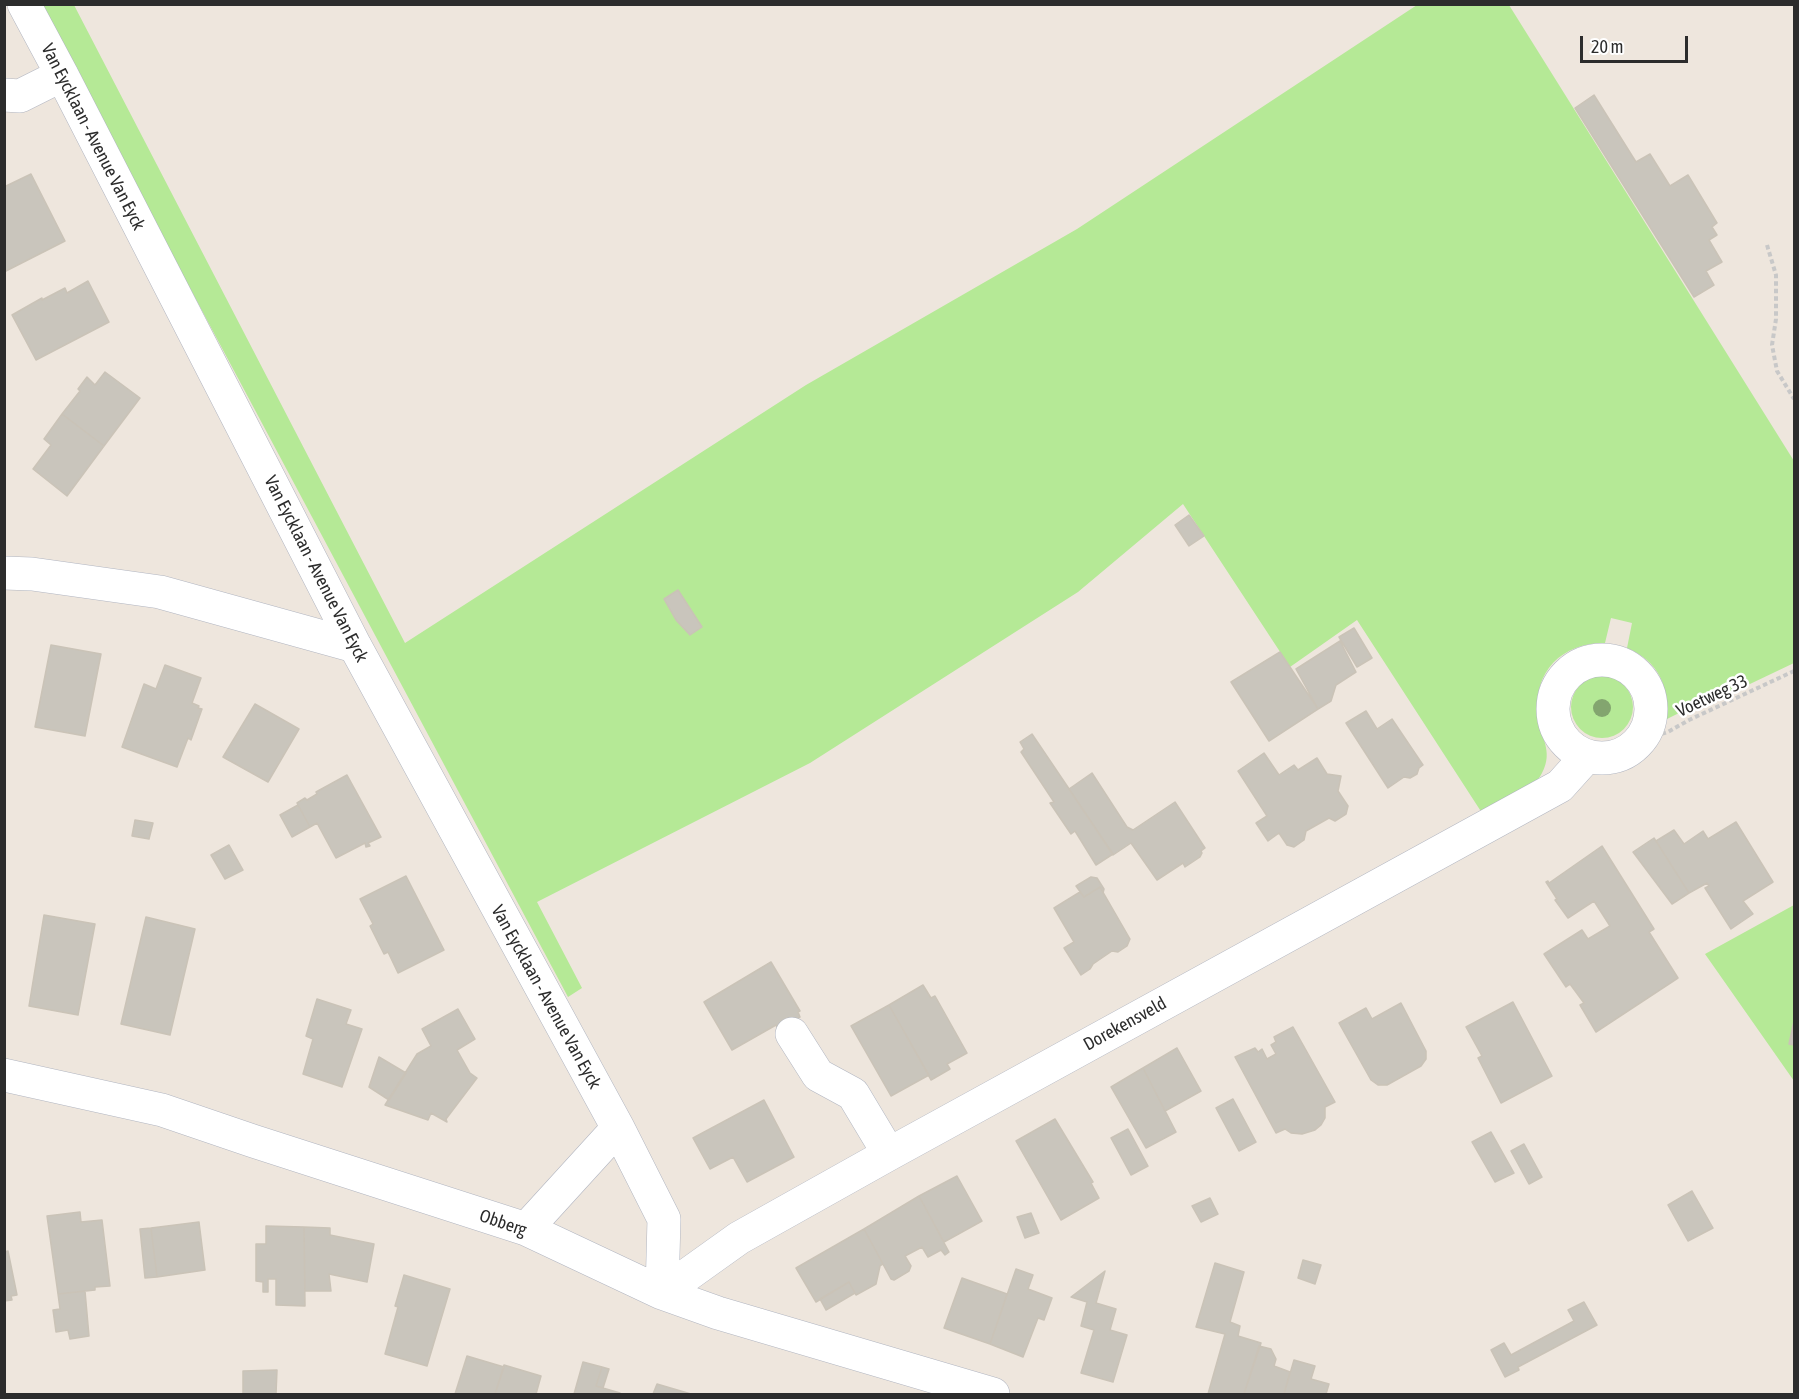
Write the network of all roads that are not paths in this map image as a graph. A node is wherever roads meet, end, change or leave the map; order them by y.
1 (24, 4) edge
2 (62, 75) junction
3 (4, 95) edge
4 (4, 573) edge
5 (355, 646) junction
6 (1587, 756) junction
7 (792, 1034) dead end
8 (4, 1075) edge
9 (618, 1128) junction
10 (889, 1154) junction
11 (526, 1229) junction
12 (662, 1293) junction
13 (993, 1395) edge

1 - 2 street, Van Eycklaan - Avenue Van Eyck
2 - 3 street
2 - 5 street, Van Eycklaan - Avenue Van Eyck
4 - 5 street
5 - 9 street, Van Eycklaan - Avenue Van Eyck
6 - 6 street
6 - 10 street, Dorekensveld
7 - 10 street
8 - 11 street, Obberg
9 - 11 street
9 - 12 street, Van Eycklaan - Avenue Van Eyck
10 - 12 street, Dorekensveld
11 - 12 street, Obberg
12 - 13 street, Obberg

